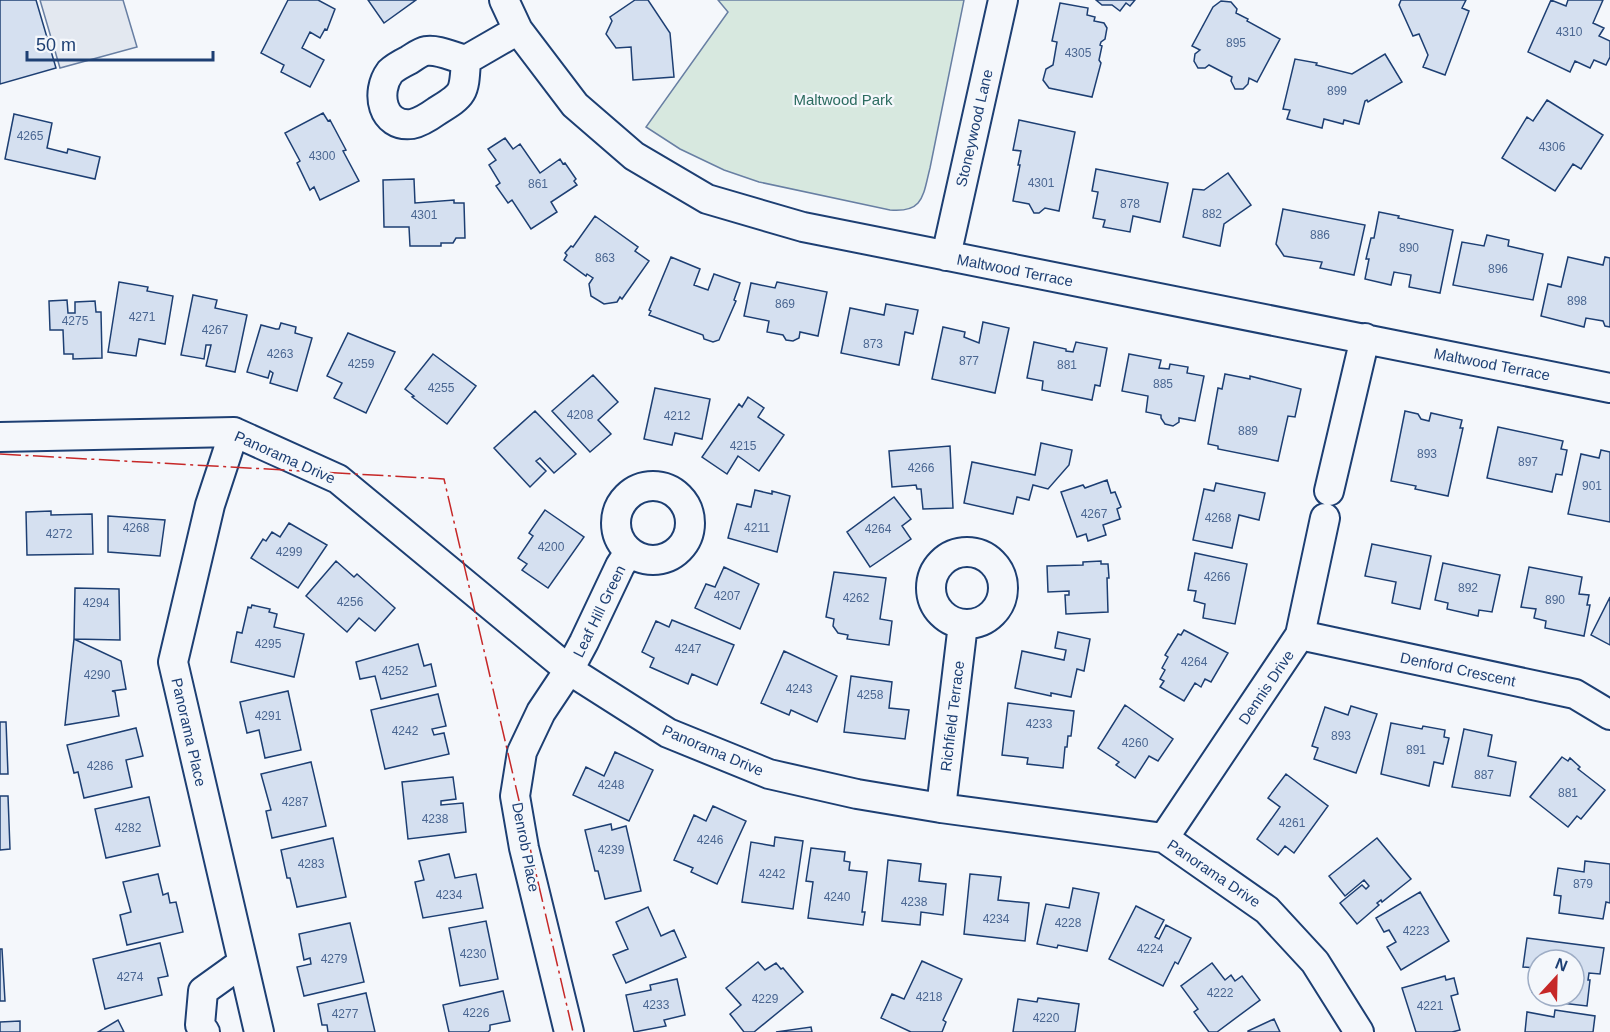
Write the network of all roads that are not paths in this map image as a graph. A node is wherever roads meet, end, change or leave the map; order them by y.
1 (504, 0) edge
2 (1003, 0) edge
3 (518, 30) junction
4 (466, 60) dead end
5 (946, 256) junction
6 (1365, 339) junction
7 (1610, 388) edge
8 (234, 432) junction
9 (0, 437) edge
10 (629, 552) dead end
11 (963, 624) dead end
12 (1300, 635) junction
13 (569, 670) junction
14 (1610, 716) edge
15 (941, 808) junction
16 (1164, 838) junction
17 (242, 963) junction
18 (205, 1032) edge
19 (259, 1032) edge
20 (569, 1032) edge
21 (1359, 1032) edge

1 - 3 street, Maltwood Terrace
2 - 5 street, Stoneywood Lane
3 - 4 street
3 - 5 street, Maltwood Terrace
5 - 6 street, Maltwood Terrace
6 - 7 street, Maltwood Terrace
6 - 12 street, Dennis Drive
8 - 9 street, Panorama Drive
8 - 13 street, Panorama Drive
8 - 17 street, Panorama Place
10 - 13 street, Leaf Hill Green
11 - 15 street, Richfield Terrace
12 - 14 street, Denford Crescent
12 - 16 street, Dennis Drive
13 - 15 street, Panorama Drive
13 - 20 street, Denrob Place
15 - 16 street, Panorama Drive
16 - 21 street, Panorama Drive
17 - 18 street
17 - 19 street, Panorama Place

